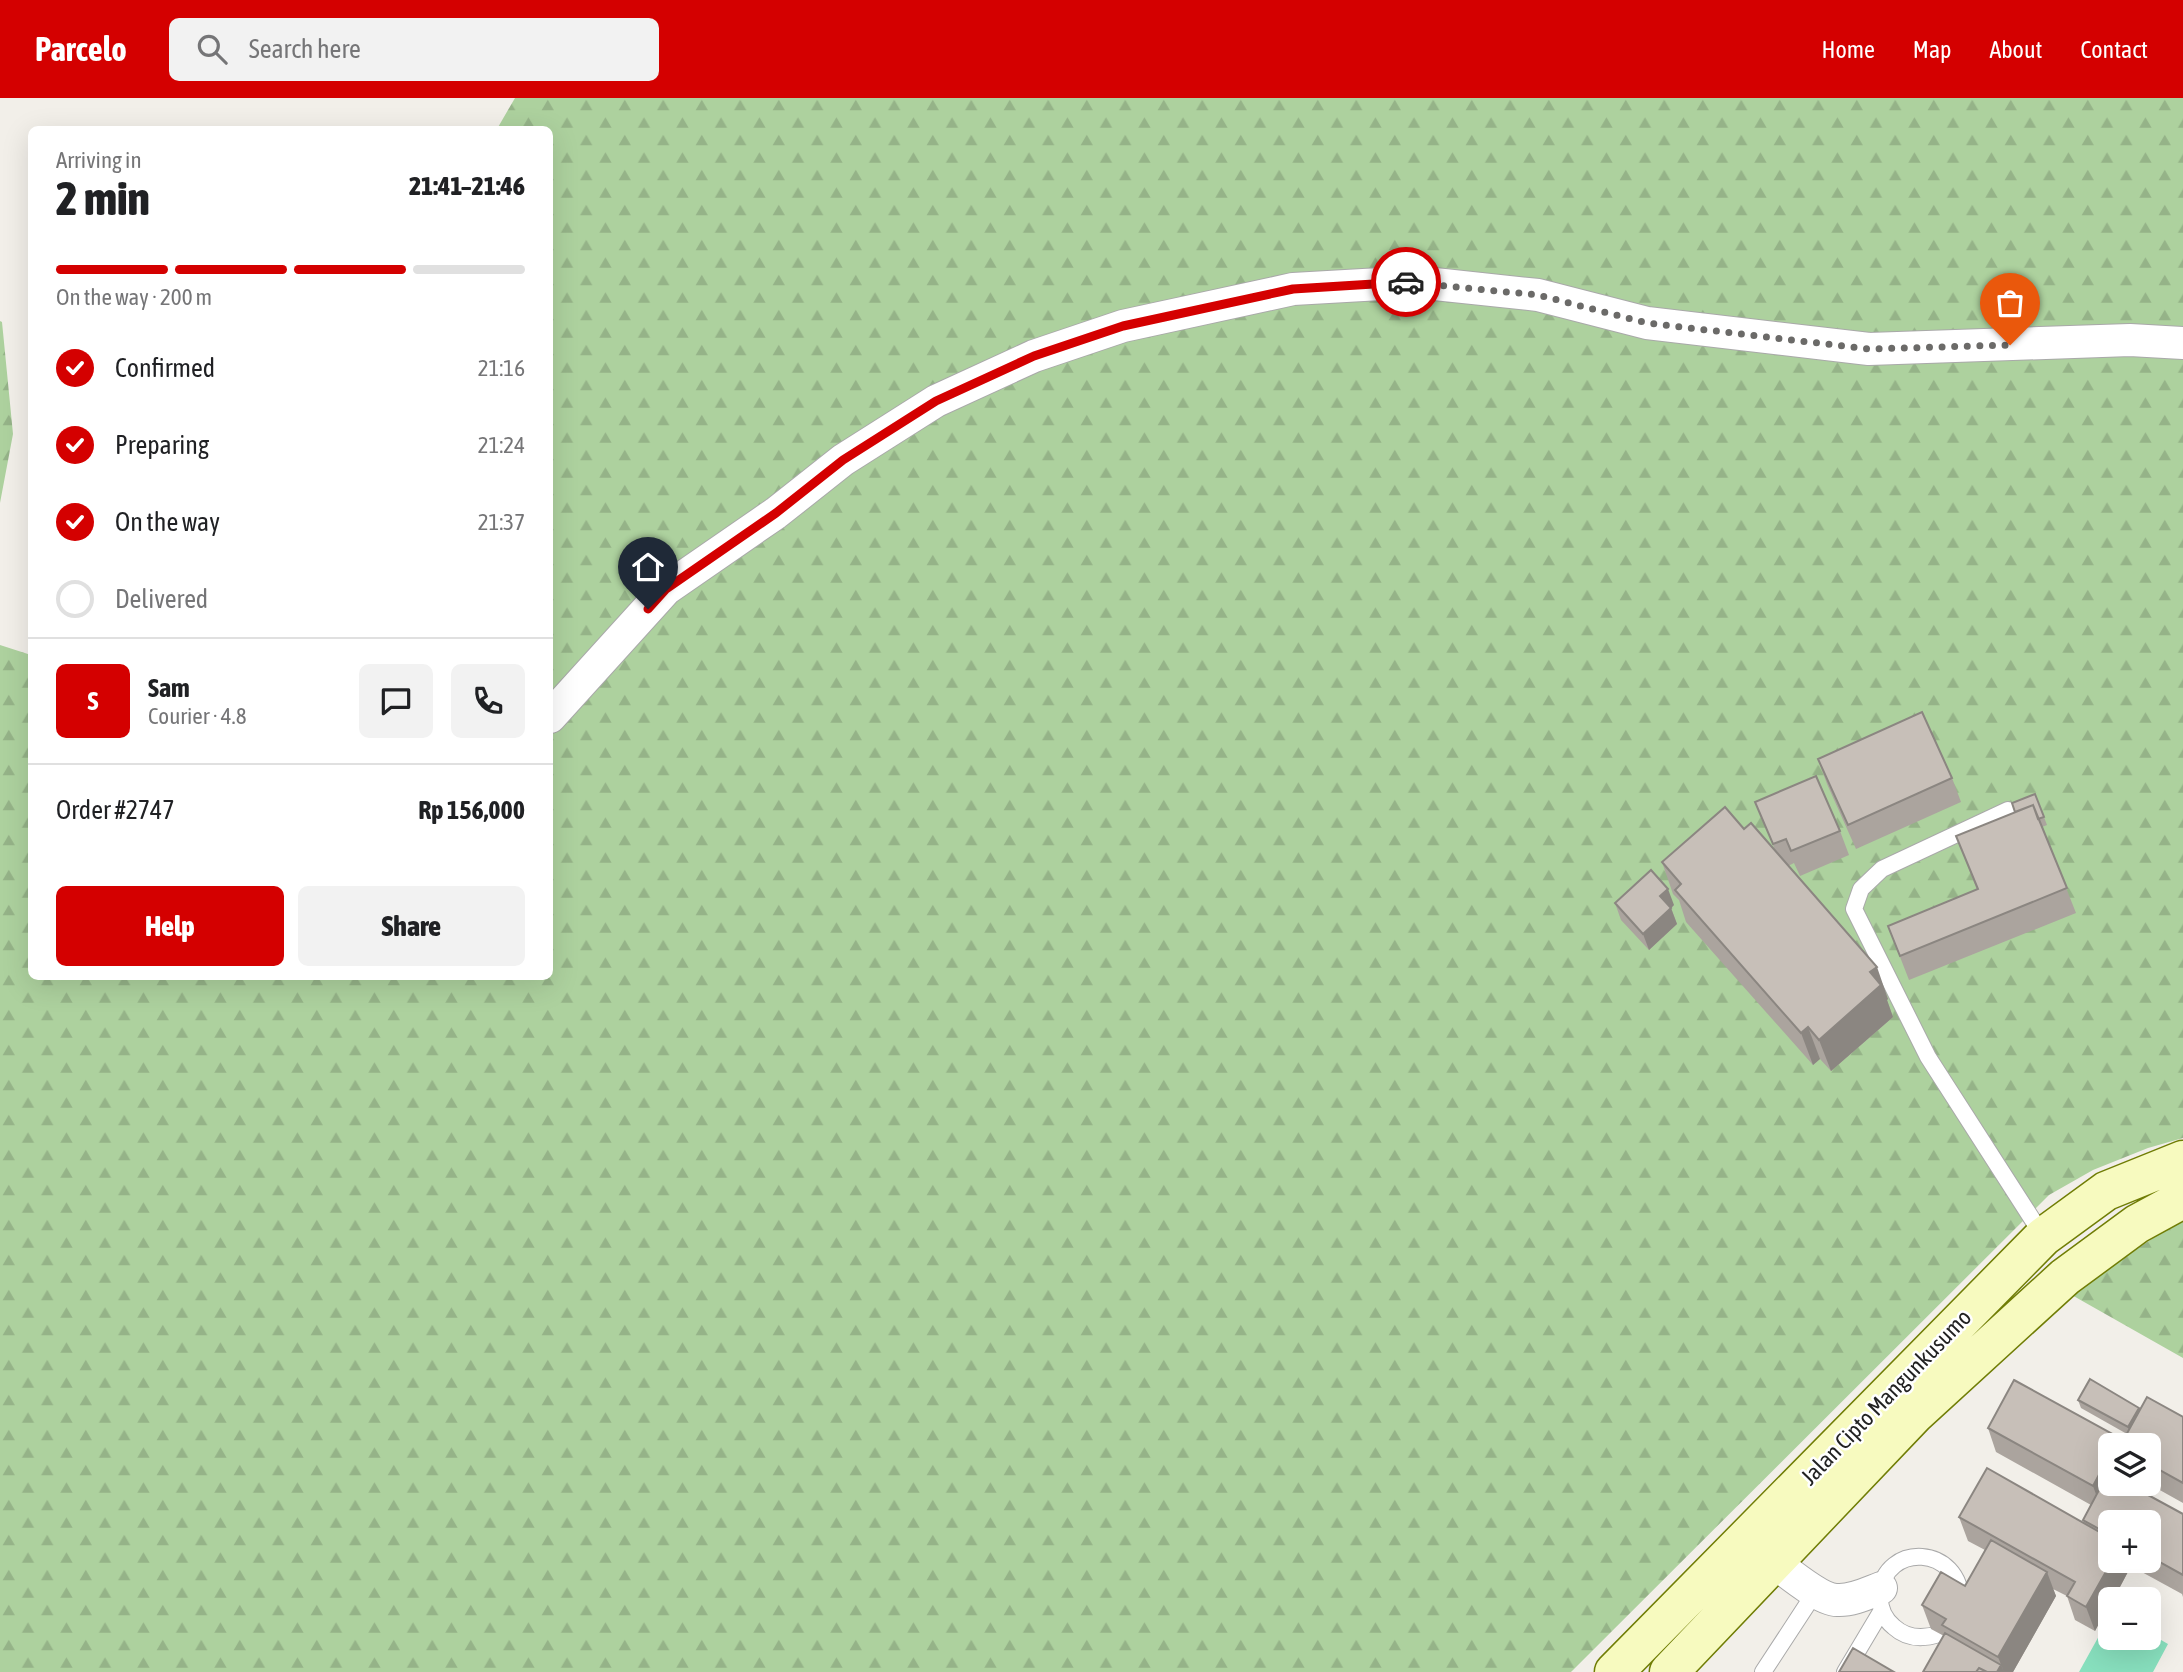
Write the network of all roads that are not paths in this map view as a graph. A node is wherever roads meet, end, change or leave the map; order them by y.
1 (2183, 343) edge
2 (553, 714) edge
3 (2008, 810) dead end
4 (2183, 1160) edge
5 (2183, 1199) edge
6 (2043, 1237) junction
7 (1774, 1562) junction
8 (1816, 1591) junction
9 (1881, 1599) junction
10 (1961, 1603) edge
11 (1939, 1634) edge
12 (1614, 1672) edge
13 (1669, 1672) edge
14 (1763, 1672) edge
15 (1844, 1672) edge

1 - 2 street
3 - 6 lane
4 - 6 street, Jalan Cipto Mangunkusumo
5 - 7 street, Jalan Cipto Mangunkusumo
6 - 12 street, Jalan Cipto Mangunkusumo
7 - 8 street
7 - 13 street, Jalan Cipto Mangunkusumo
8 - 9 street
8 - 14 lane
9 - 10 lane
9 - 11 lane
9 - 15 lane

